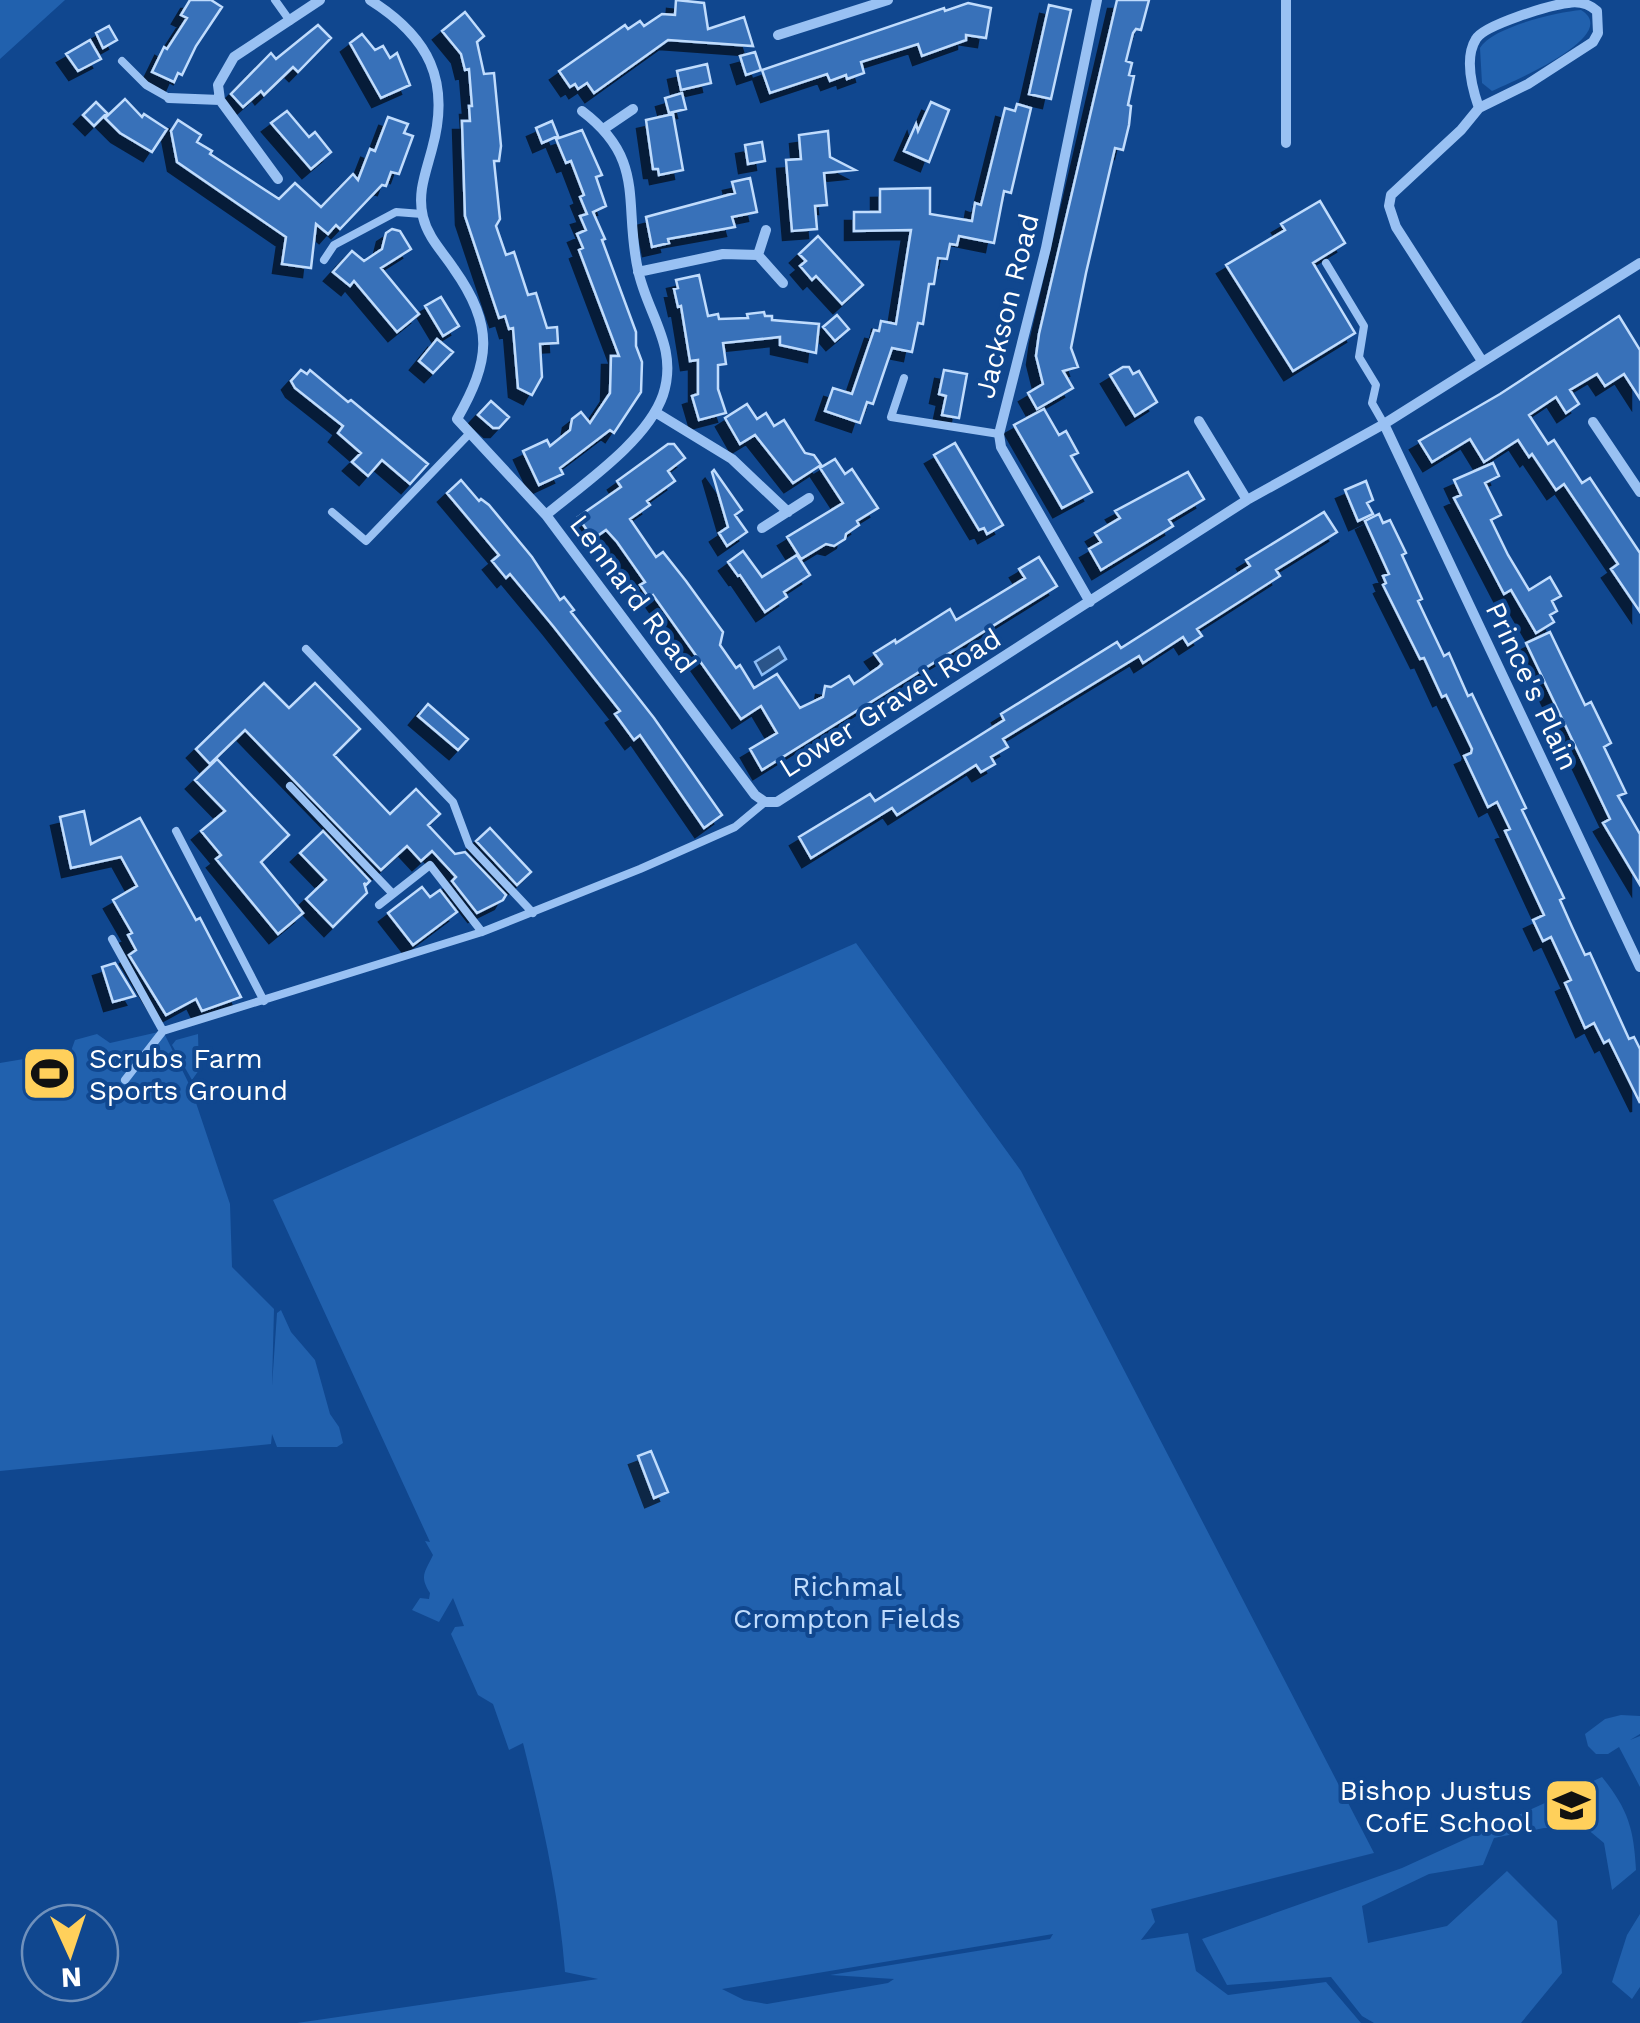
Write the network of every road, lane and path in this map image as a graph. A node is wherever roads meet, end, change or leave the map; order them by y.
1 (275, 0) edge
2 (320, 0) edge
3 (370, 0) edge
4 (888, 0) edge
5 (1096, 0) edge
6 (1286, 0) edge
7 (290, 21) junction
8 (778, 35) dead end
9 (122, 61) dead end
10 (169, 98) joint
11 (220, 100) junction
12 (1479, 108) junction
13 (582, 110) dead end
14 (633, 110) dead end
15 (605, 128) junction
16 (1286, 143) dead end
17 (278, 178) dead end
18 (422, 214) junction
19 (766, 230) dead end
20 (758, 255) junction
21 (324, 260) dead end
22 (1326, 262) dead end
23 (1636, 265) edge
24 (638, 272) junction
25 (1640, 280) edge
26 (783, 282) dead end
27 (1482, 361) junction
28 (904, 378) dead end
29 (655, 412) junction
30 (1199, 420) dead end
31 (1593, 422) dead end
32 (1384, 424) junction
33 (470, 433) junction
34 (999, 434) junction
35 (1640, 492) edge
36 (809, 498) dead end
37 (1246, 500) junction
38 (332, 512) dead end
39 (788, 512) junction
40 (546, 515) junction
41 (762, 528) dead end
42 (1090, 602) junction
43 (306, 649) dead end
44 (290, 786) dead end
45 (765, 802) junction
46 (176, 831) dead end
47 (393, 894) junction
48 (378, 905) dead end
49 (533, 912) junction
50 (482, 932) junction
51 (112, 939) dead end
52 (1635, 943) edge
53 (1640, 967) edge
54 (264, 1001) junction
55 (163, 1031) junction
56 (124, 1080) dead end

1 - 7 lane
2 - 7 street
3 - 18 street
4 - 8 street
5 - 34 street, Jackson Road
6 - 16 street
7 - 11 street
9 - 10 lane
10 - 11 street
11 - 17 street
12 - 12 street
12 - 27 street
13 - 15 street
14 - 15 street
15 - 24 street
18 - 21 lane
18 - 33 street, Lennard Road
19 - 20 street
20 - 24 street
20 - 26 street
22 - 32 lane
23 - 25 street
23 - 27 street, Lower Gravel Road
24 - 29 street
27 - 32 street, Lower Gravel Road
28 - 34 lane
29 - 39 street
29 - 40 street
30 - 37 street
31 - 35 street
32 - 37 street, Lower Gravel Road
32 - 52 street, Prince's Plain
33 - 38 lane
33 - 40 street, Lennard Road
34 - 42 street, Jackson Road
36 - 39 street
37 - 42 street, Lower Gravel Road
39 - 41 street
40 - 45 street, Lennard Road
42 - 45 street, Lower Gravel Road
43 - 49 lane
44 - 47 lane
45 - 49 lane, Lower Gravel Road
46 - 54 lane
47 - 48 lane
47 - 50 lane
49 - 50 lane, Lower Gravel Road
50 - 54 lane, Lower Gravel Road
51 - 55 lane
52 - 53 street, Prince's Plain
54 - 55 lane, Lower Gravel Road
55 - 56 lane

